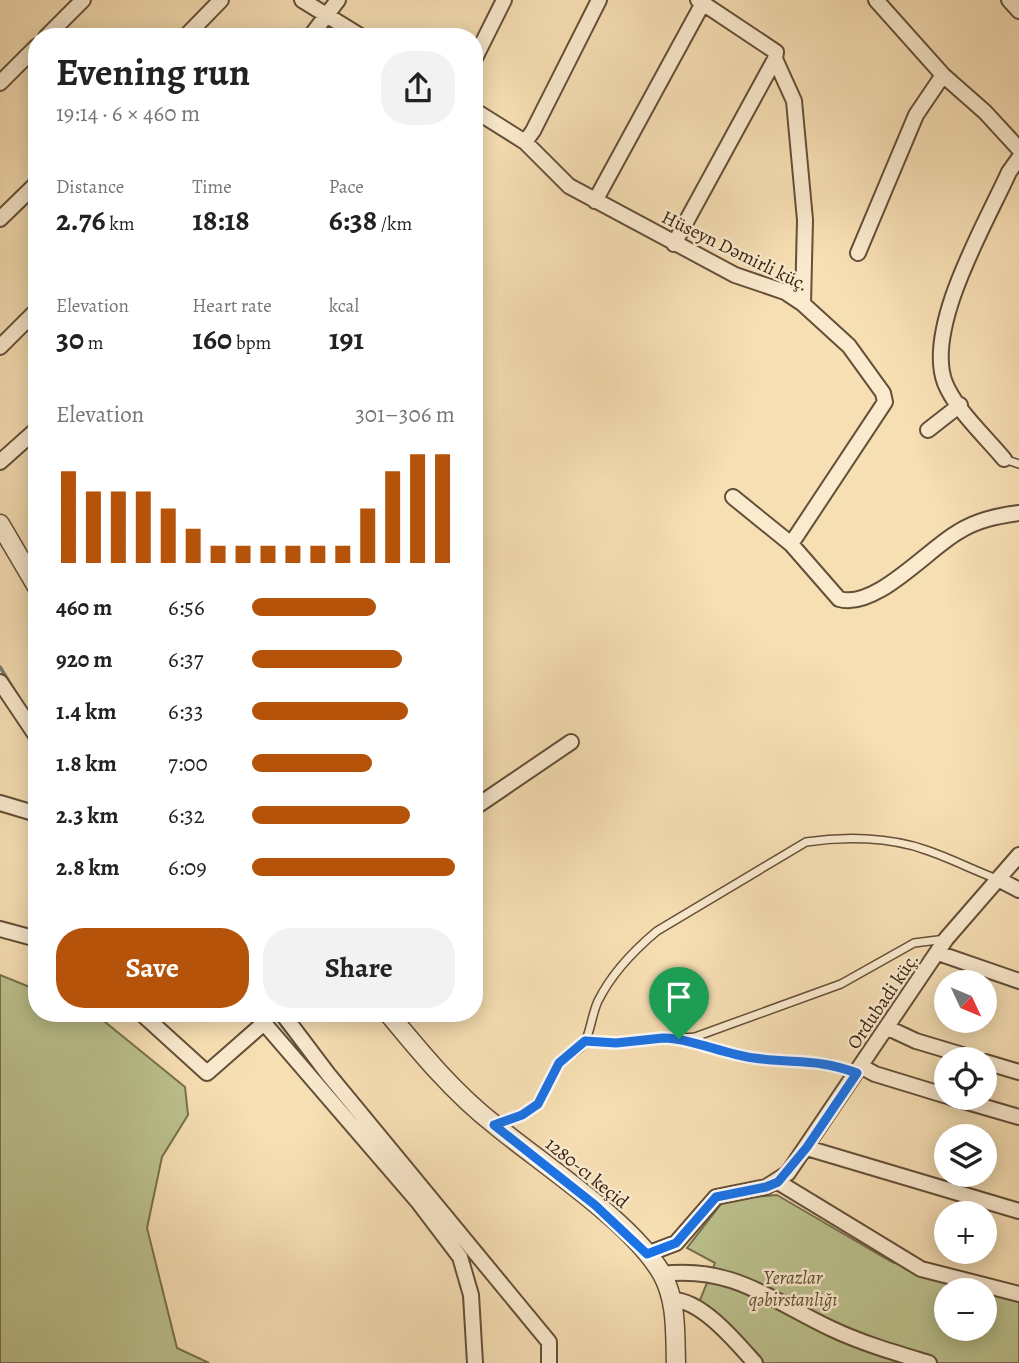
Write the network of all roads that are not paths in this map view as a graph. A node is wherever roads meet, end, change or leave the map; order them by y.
1 (83, 0) edge
2 (221, 0) edge
3 (302, 0) edge
4 (338, 0) edge
5 (504, 0) edge
6 (599, 0) edge
7 (876, 0) edge
8 (1009, 0) edge
9 (700, 2) edge
10 (1019, 11) edge
11 (328, 16) junction
12 (55, 28) edge
13 (194, 28) edge
14 (318, 28) edge
15 (347, 28) edge
16 (483, 42) edge
17 (28, 55) edge
18 (775, 59) junction
19 (943, 75) junction
20 (0, 83) edge
21 (483, 116) edge
22 (525, 142) junction
23 (1019, 149) edge
24 (1019, 158) edge
25 (28, 192) edge
26 (595, 201) junction
27 (0, 219) edge
28 (674, 244) junction
29 (858, 253) dead end
30 (803, 304) junction
31 (28, 319) edge
32 (0, 347) edge
33 (960, 405) junction
34 (928, 430) dead end
35 (28, 437) edge
36 (1004, 459) joint
37 (0, 462) edge
38 (1019, 464) edge
39 (733, 497) dead end
40 (1019, 513) edge
41 (0, 524) edge
42 (791, 544) junction
43 (28, 572) edge
44 (0, 682) edge
45 (28, 724) edge
46 (570, 742) dead end
47 (483, 802) edge
48 (0, 803) edge
49 (28, 811) edge
50 (1019, 855) edge
51 (998, 879) junction
52 (1019, 890) edge
53 (0, 929) edge
54 (28, 937) edge
55 (946, 939) junction
56 (938, 953) junction
57 (1019, 981) edge
58 (151, 1022) edge
59 (258, 1022) edge
60 (265, 1022) edge
61 (289, 1022) edge
62 (395, 1022) edge
63 (888, 1028) junction
64 (679, 1039) junction
65 (585, 1041) junction
66 (936, 1047) edge
67 (997, 1066) edge
68 (859, 1070) junction
69 (1019, 1072) edge
70 (934, 1093) edge
71 (994, 1110) edge
72 (1019, 1117) edge
73 (494, 1125) junction
74 (807, 1147) junction
75 (778, 1182) junction
76 (1019, 1211) edge
77 (647, 1254) junction
78 (662, 1274) junction
79 (1019, 1294) edge
80 (672, 1300) junction
81 (475, 1363) edge
82 (549, 1363) edge
83 (676, 1363) edge
84 (755, 1363) edge
85 (929, 1363) edge

1 - 12 street
2 - 13 street
3 - 11 street
4 - 11 street
5 - 16 street
6 - 22 street
7 - 19 street
8 - 10 street
9 - 18 street
9 - 26 street
11 - 14 street
11 - 15 street
17 - 20 street
18 - 28 street
18 - 30 street
19 - 23 street
19 - 29 street
21 - 22 street, Hüseyn Dəmirli küç.
22 - 26 street, Hüseyn Dəmirli küç.
24 - 33 street
25 - 27 street
26 - 28 street, Hüseyn Dəmirli küç.
28 - 30 street, Hüseyn Dəmirli küç.
30 - 42 street, Hüseyn Dəmirli küç.
31 - 32 street
33 - 34 street
33 - 36 street
35 - 37 street
36 - 38 lane
39 - 42 street
40 - 42 street
41 - 43 street
44 - 45 street
46 - 47 street
48 - 49 street
50 - 51 street, Ordubadi küç.
51 - 52 street
51 - 55 street, Ordubadi küç.
51 - 65 lane
53 - 54 street
55 - 56 street, Ordubadi küç.
55 - 64 lane
56 - 57 street
56 - 63 street, Ordubadi küç.
58 - 59 street
60 - 81 street
61 - 82 street
62 - 73 street, 1280-cı keçid
63 - 66 street
63 - 68 street, Ordubadi küç.
64 - 65 lane
64 - 68 lane
65 - 73 lane
67 - 69 street
68 - 70 street
68 - 74 street, Ordubadi küç.
71 - 72 street
73 - 77 street, 1280-cı keçid
74 - 75 street, Ordubadi küç.
74 - 76 street
75 - 77 street
75 - 79 street
77 - 78 street, 1280-cı keçid
78 - 80 street, 1280-cı keçid
78 - 85 street
80 - 83 street, 1280-cı keçid
80 - 84 street

